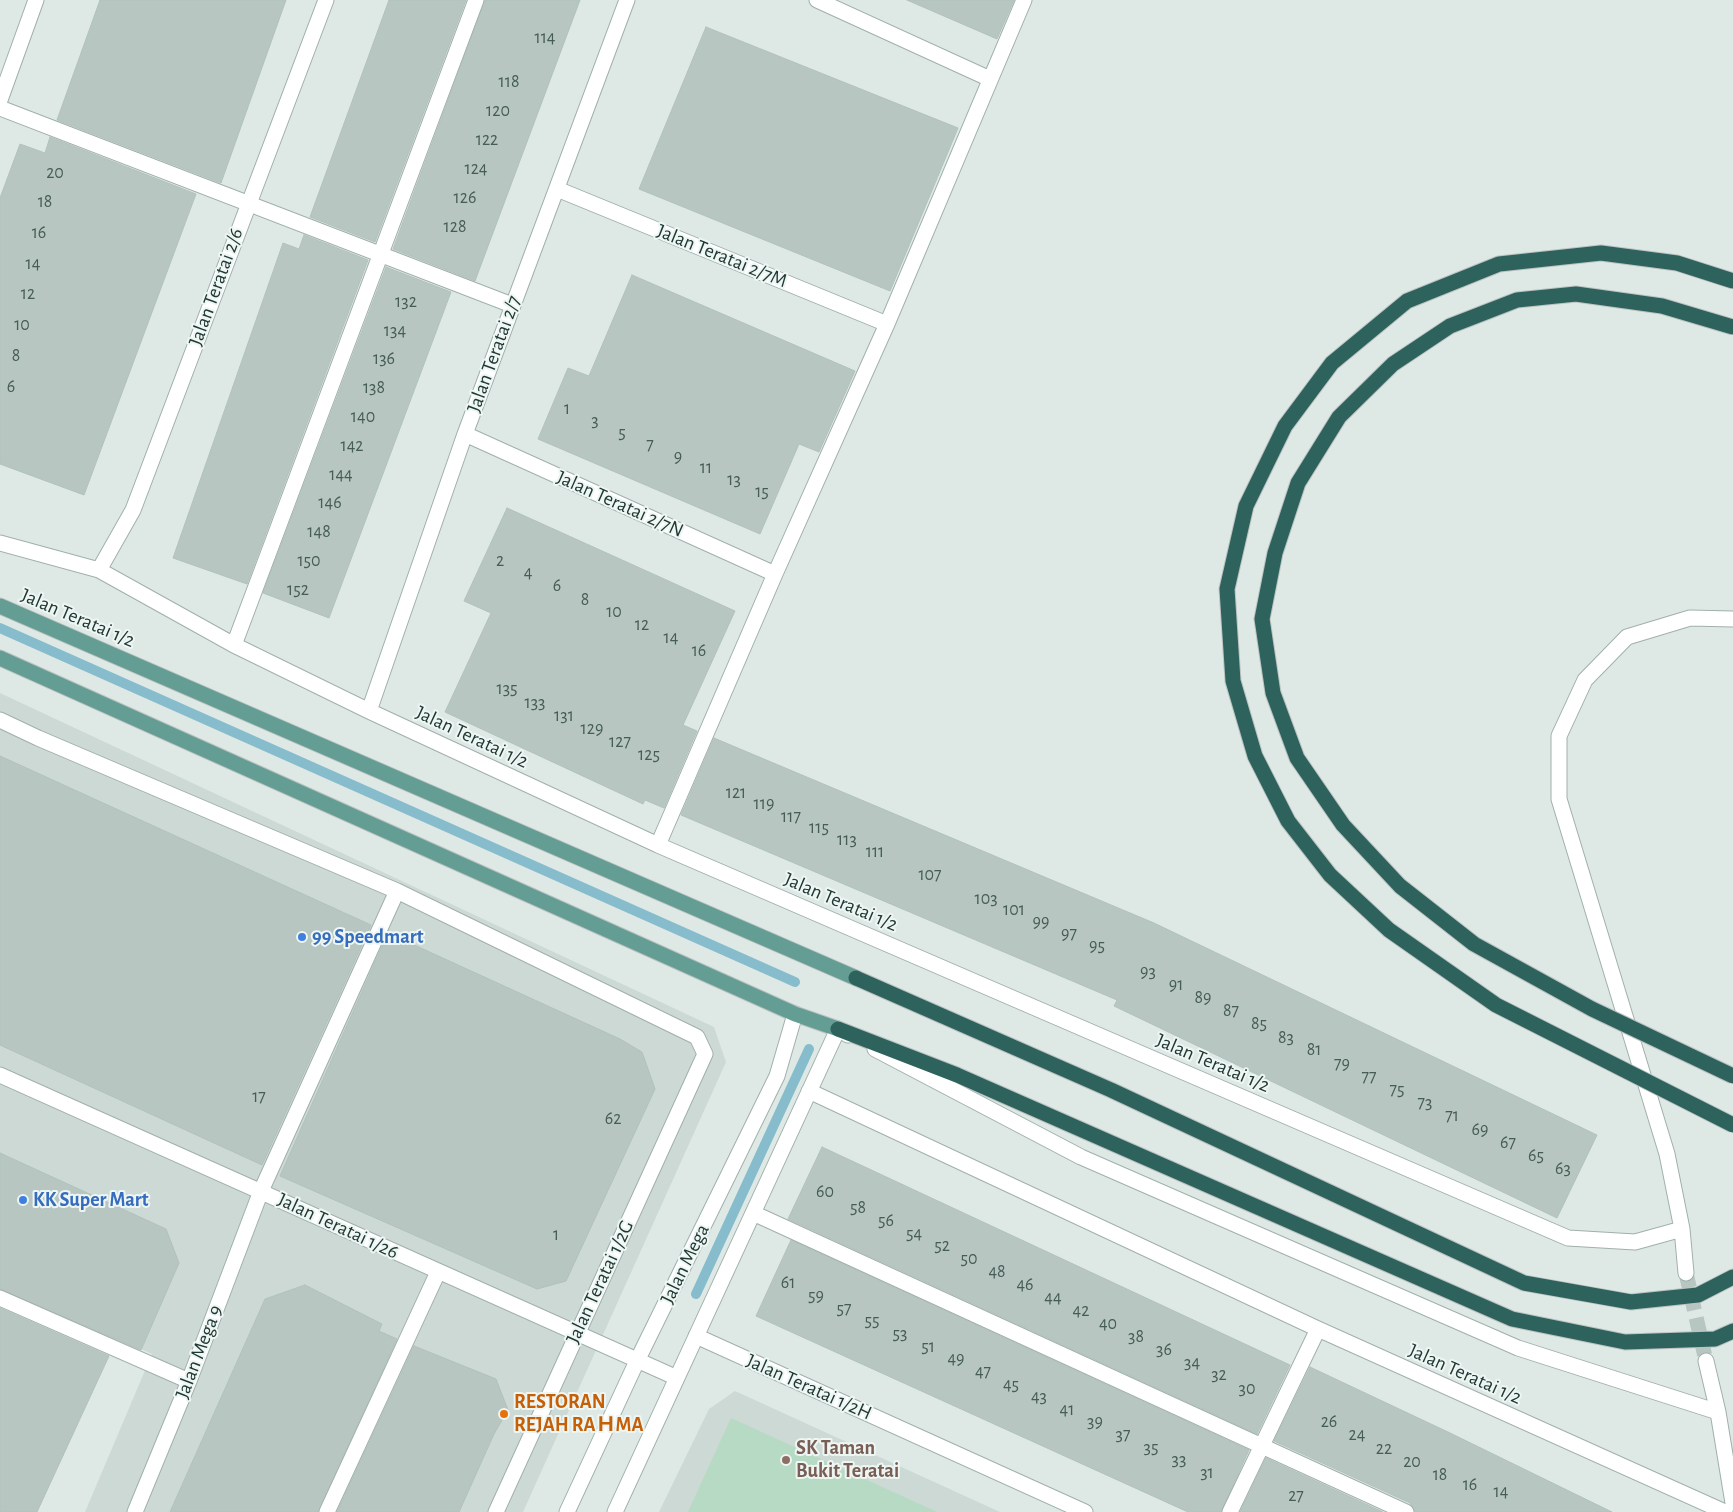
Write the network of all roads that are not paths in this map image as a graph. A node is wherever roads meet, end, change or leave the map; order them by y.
1 (36, 0) edge
2 (326, 0) edge
3 (476, 0) edge
4 (627, 0) edge
5 (817, 0) edge
6 (1024, 0) edge
7 (990, 79) junction
8 (0, 100) edge
9 (0, 108) edge
10 (557, 190) junction
11 (248, 203) junction
12 (380, 254) junction
13 (1733, 281) edge
14 (512, 305) junction
15 (887, 324) junction
16 (1733, 327) edge
17 (465, 434) junction
18 (0, 542) edge
19 (99, 570) junction
20 (775, 574) junction
21 (0, 606) edge
22 (1733, 619) edge
23 (234, 645) junction
24 (0, 658) edge
25 (369, 711) junction
26 (0, 720) edge
27 (658, 845) junction
28 (397, 891) junction
29 (856, 978) joint
30 (795, 1014) junction
31 (838, 1029) junction
32 (0, 1075) edge
33 (1733, 1076) edge
34 (810, 1091) junction
35 (1733, 1125) edge
36 (261, 1190) junction
37 (753, 1213) junction
38 (1682, 1229) junction
39 (438, 1272) junction
40 (1686, 1273) tunnel mouth
41 (1733, 1277) edge
42 (0, 1298) edge
43 (1318, 1329) junction
44 (1733, 1331) edge
45 (576, 1333) junction
46 (696, 1336) junction
47 (637, 1361) junction
48 (1706, 1362) tunnel mouth
49 (675, 1378) junction
50 (189, 1381) junction
51 (1718, 1412) junction
52 (1262, 1446) junction
53 (1733, 1503) edge
54 (135, 1512) edge
55 (327, 1512) edge
56 (496, 1512) edge
57 (567, 1512) edge
58 (615, 1512) edge
59 (1085, 1512) edge
60 (1230, 1512) edge
61 (1406, 1512) edge
62 (1725, 1512) edge

1 - 8 street
2 - 11 street, Jalan Teratai 2/6
3 - 12 street
4 - 10 street, Jalan Teratai 2/7
5 - 7 street
6 - 7 street
7 - 15 street
9 - 11 street
10 - 14 street, Jalan Teratai 2/7
10 - 15 street, Jalan Teratai 2/7M
11 - 12 street
11 - 19 street, Jalan Teratai 2/6
12 - 14 street
12 - 23 street
13 - 35 highway, bridge
14 - 17 street, Jalan Teratai 2/7
15 - 20 street
16 - 33 highway, bridge
17 - 20 street, Jalan Teratai 2/7N
17 - 25 street, Jalan Teratai 2/7
18 - 19 street, Jalan Teratai 1/2
19 - 23 street, Jalan Teratai 1/2
20 - 27 street
21 - 29 main road, Jalan Teratai 1/2
22 - 38 street
23 - 25 street, Jalan Teratai 1/2
24 - 30 main road
25 - 27 street, Jalan Teratai 1/2
26 - 28 street
27 - 38 street, Jalan Teratai 1/2
28 - 36 street, Jalan Mega 9
28 - 45 street, Jalan Teratai 1/2G
29 - 41 highway
30 - 31 main road
30 - 47 street, Jalan Mega
31 - 34 street, Jalan Mega
31 - 44 highway
31 - 51 street
32 - 36 street, Jalan Teratai 1/26
34 - 37 street, Jalan Mega
34 - 43 street, Jalan Teratai 1/2
36 - 39 street, Jalan Teratai 1/26
36 - 50 street, Jalan Mega 9
37 - 46 street, Jalan Mega
37 - 52 street
38 - 40 street
39 - 45 street, Jalan Teratai 1/26
39 - 55 street
42 - 50 street
43 - 52 street
43 - 62 street, Jalan Teratai 1/2
45 - 47 street, Jalan Teratai 1/26
45 - 56 street, Jalan Teratai 1/2G
46 - 49 street, Jalan Mega
46 - 59 street, Jalan Teratai 1/2H
47 - 49 street, Jalan Teratai 1/26
47 - 57 street, Jalan Mega
48 - 51 street
49 - 58 street, Jalan Mega
50 - 54 street, Jalan Mega 9
51 - 53 street
52 - 60 street
52 - 61 street

